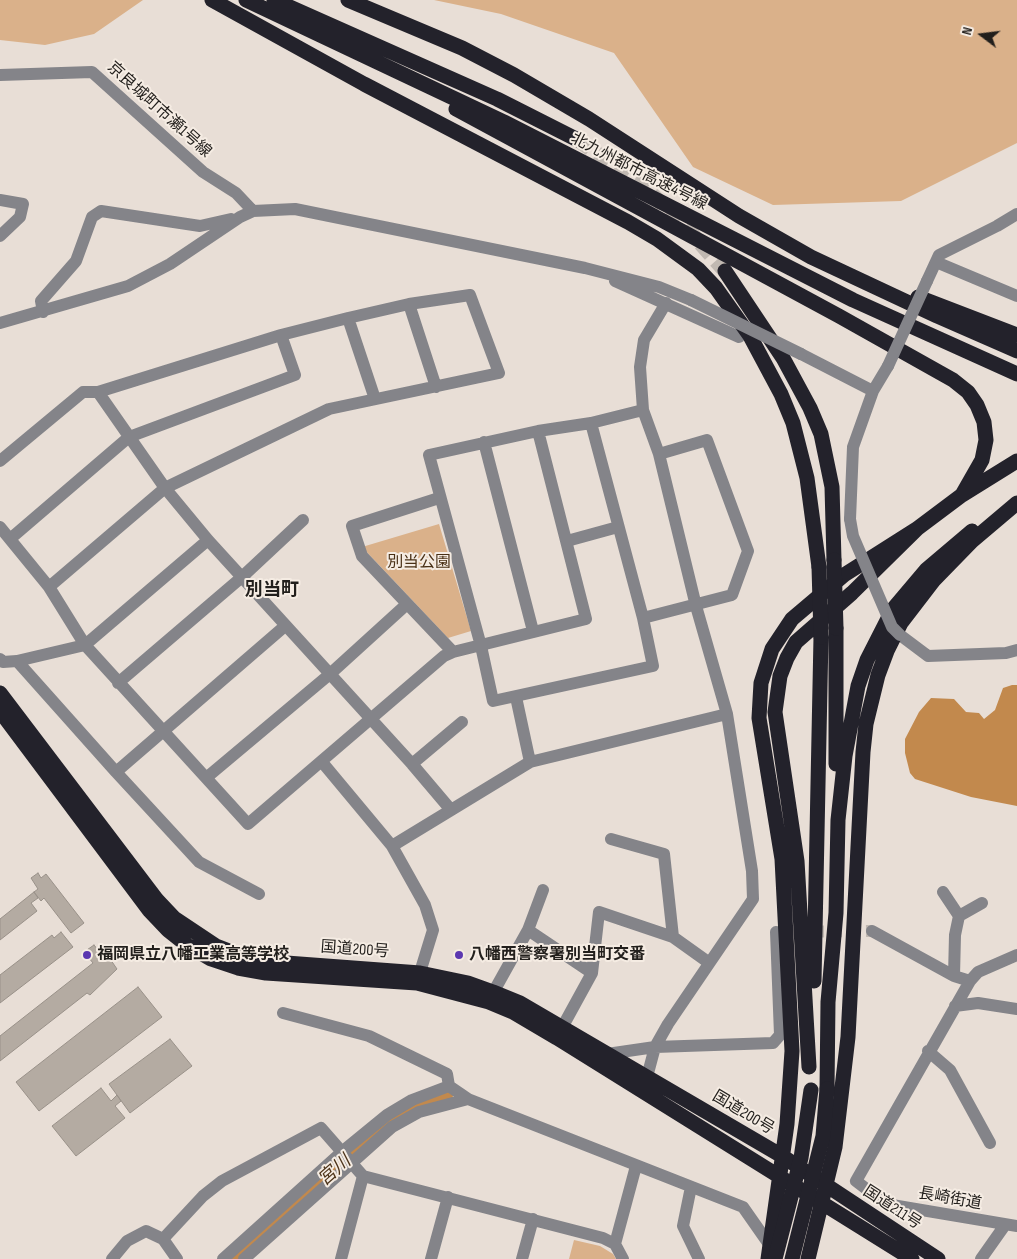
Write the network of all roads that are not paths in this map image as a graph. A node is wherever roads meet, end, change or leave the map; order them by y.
1 (212, 0) edge
2 (246, 0) edge
3 (274, 0) edge
4 (348, 0) edge
5 (355, 51) junction
6 (0, 75) edge
7 (578, 140) tunnel mouth
8 (0, 200) edge
9 (253, 211) junction
10 (1017, 214) edge
11 (240, 217) junction
12 (0, 236) edge
13 (811, 257) junction
14 (936, 262) junction
15 (585, 268) junction
16 (725, 271) tunnel mouth
17 (1017, 296) edge
18 (666, 303) junction
19 (408, 304) junction
20 (43, 312) junction
21 (348, 318) junction
22 (0, 323) edge
23 (280, 335) junction
24 (1017, 335) edge
25 (738, 337) dead end
26 (1017, 351) edge
27 (1017, 374) edge
28 (436, 387) junction
29 (873, 391) junction
30 (98, 392) junction
31 (375, 398) junction
32 (643, 410) junction
33 (591, 423) junction
34 (538, 431) junction
35 (129, 437) junction
36 (484, 442) junction
37 (659, 454) junction
38 (0, 460) edge
39 (1017, 460) edge
40 (165, 488) junction
41 (962, 495) junction
42 (1017, 497) edge
43 (439, 498) junction
44 (1017, 503) edge
45 (1017, 514) edge
46 (303, 520) dead end
47 (0, 527) edge
48 (618, 527) junction
49 (918, 528) junction
50 (10, 539) junction
51 (208, 540) junction
52 (567, 541) junction
53 (952, 563) junction
54 (242, 577) junction
55 (49, 587) junction
56 (407, 604) junction
57 (696, 606) junction
58 (643, 618) junction
59 (285, 626) junction
60 (533, 631) junction
61 (85, 645) junction
62 (481, 646) junction
63 (1017, 650) edge
64 (453, 652) junction
65 (0, 659) edge
66 (17, 661) junction
67 (330, 674) junction
68 (118, 683) junction
69 (0, 693) edge
70 (516, 697) junction
71 (0, 711) edge
72 (727, 714) junction
73 (370, 719) junction
74 (462, 722) dead end
75 (161, 731) junction
76 (322, 762) junction
77 (530, 762) junction
78 (412, 764) junction
79 (116, 772) junction
80 (206, 778) junction
81 (452, 810) junction
82 (611, 839) dead end
83 (392, 846) junction
84 (543, 890) dead end
85 (943, 892) dead end
86 (259, 894) dead end
87 (982, 903) dead end
88 (836, 913) junction
89 (959, 916) junction
90 (528, 930) junction
91 (872, 931) tunnel mouth
92 (776, 932) dead end
93 (673, 937) junction
94 (1017, 955) edge
95 (708, 962) junction
96 (592, 973) junction
97 (954, 976) junction
98 (418, 978) junction
99 (970, 981) junction
100 (491, 997) junction
101 (955, 1006) junction
102 (1017, 1010) edge
103 (283, 1012) dead end
104 (559, 1033) junction
105 (655, 1047) junction
106 (928, 1051) junction
107 (604, 1060) junction
108 (809, 1067) junction
109 (647, 1077) junction
110 (449, 1086) junction
111 (468, 1099) junction
112 (990, 1143) dead end
113 (782, 1156) junction
114 (347, 1158) junction
115 (636, 1166) junction
116 (362, 1176) junction
117 (778, 1176) junction
118 (826, 1186) junction
119 (691, 1187) junction
120 (448, 1197) junction
121 (822, 1204) junction
122 (533, 1219) junction
123 (1011, 1226) edge
124 (163, 1239) junction
125 (615, 1244) junction
126 (771, 1255) edge
127 (112, 1259) edge
128 (177, 1259) edge
129 (223, 1259) edge
130 (244, 1259) edge
131 (341, 1259) edge
132 (431, 1259) edge
133 (522, 1259) edge
134 (623, 1259) edge
135 (699, 1259) edge
136 (792, 1259) edge
137 (808, 1259) edge
138 (912, 1259) edge
139 (938, 1259) edge
140 (981, 1259) edge

1 - 108 highway, bridge
2 - 5 highway, 北九州都市高速4号線
3 - 7 highway
4 - 13 highway, 北九州都市高速4号線
5 - 27 highway, 北九州都市高速4号線
5 - 41 highway
6 - 9 street, 京良城町市瀬1号線
8 - 12 street
9 - 11 street
9 - 15 street
10 - 14 street
11 - 20 street
11 - 20 street
13 - 24 highway
13 - 26 highway, 北九州都市高速4号線
14 - 17 street
14 - 29 street, bridge
15 - 18 street
15 - 29 street, bridge
16 - 88 highway, bridge
18 - 25 street
18 - 32 street
19 - 21 street
19 - 28 street
19 - 28 street
20 - 22 street
21 - 23 street
21 - 31 street
23 - 30 street
23 - 35 street
28 - 31 street
29 - 63 street, bridge
30 - 35 street
30 - 38 street
31 - 40 street
32 - 33 street
32 - 37 street
33 - 34 street
33 - 48 street
34 - 36 street
34 - 52 street
35 - 40 street
35 - 50 street
36 - 43 street
36 - 60 street
37 - 57 street
37 - 57 street
39 - 41 highway
40 - 51 street
40 - 55 street
41 - 49 highway
42 - 88 highway
43 - 56 street
43 - 62 street
44 - 53 highway
45 - 53 highway
46 - 54 street
47 - 50 street
48 - 52 street
48 - 58 street
49 - 108 highway
49 - 113 highway
50 - 55 street
51 - 54 street
51 - 61 street
52 - 60 street
53 - 118 highway
54 - 59 street
54 - 68 street
55 - 61 street
56 - 64 street
56 - 67 street
57 - 58 street
57 - 72 street
58 - 70 street
59 - 67 street
59 - 75 street
60 - 62 street
61 - 66 street
61 - 68 street
62 - 64 street
62 - 70 street
64 - 73 street
65 - 66 street
66 - 79 street
67 - 73 street
67 - 80 street
68 - 75 street
69 - 98 highway, 国道200号
70 - 77 street
71 - 98 highway, 国道200号
72 - 77 street
72 - 95 street
73 - 76 street
73 - 78 street
74 - 78 street
75 - 79 street
75 - 80 street
76 - 80 street
76 - 83 street
77 - 81 street
78 - 81 street
79 - 86 street
81 - 83 street
82 - 93 street
83 - 98 street
84 - 90 street
85 - 89 street
87 - 89 street
88 - 136 highway, bridge
89 - 97 street
90 - 96 street
90 - 100 street
91 - 97 street
92 - 105 street
93 - 95 street
93 - 96 street
94 - 99 street
95 - 105 street
96 - 104 street
97 - 99 street
98 - 100 highway, 国道200号
99 - 101 street
100 - 104 highway, 国道200号
101 - 102 street
101 - 106 street
103 - 110 street
104 - 107 highway, 国道200号
105 - 107 street
105 - 109 street
106 - 112 street
106 - 123 street, 長崎街道
107 - 109 highway, 国道200号
107 - 117 highway, 国道200号
108 - 126 highway, bridge
109 - 113 highway, 国道200号
110 - 111 street
110 - 114 street
111 - 114 street
111 - 115 street
113 - 117 highway, 国道200号
113 - 118 highway, 国道200号
114 - 116 street
114 - 124 street
114 - 129 street
114 - 130 street
115 - 119 street
115 - 125 street
116 - 120 street
116 - 131 street
117 - 121 highway, 国道200号
117 - 126 highway, 国道200号
118 - 121 highway
118 - 139 highway, 国道211号
119 - 126 street
119 - 135 street
120 - 122 street
120 - 132 street
121 - 137 highway
121 - 138 highway, 国道211号
122 - 125 street
122 - 133 street
123 - 140 street
124 - 127 street
124 - 128 street
125 - 134 street

